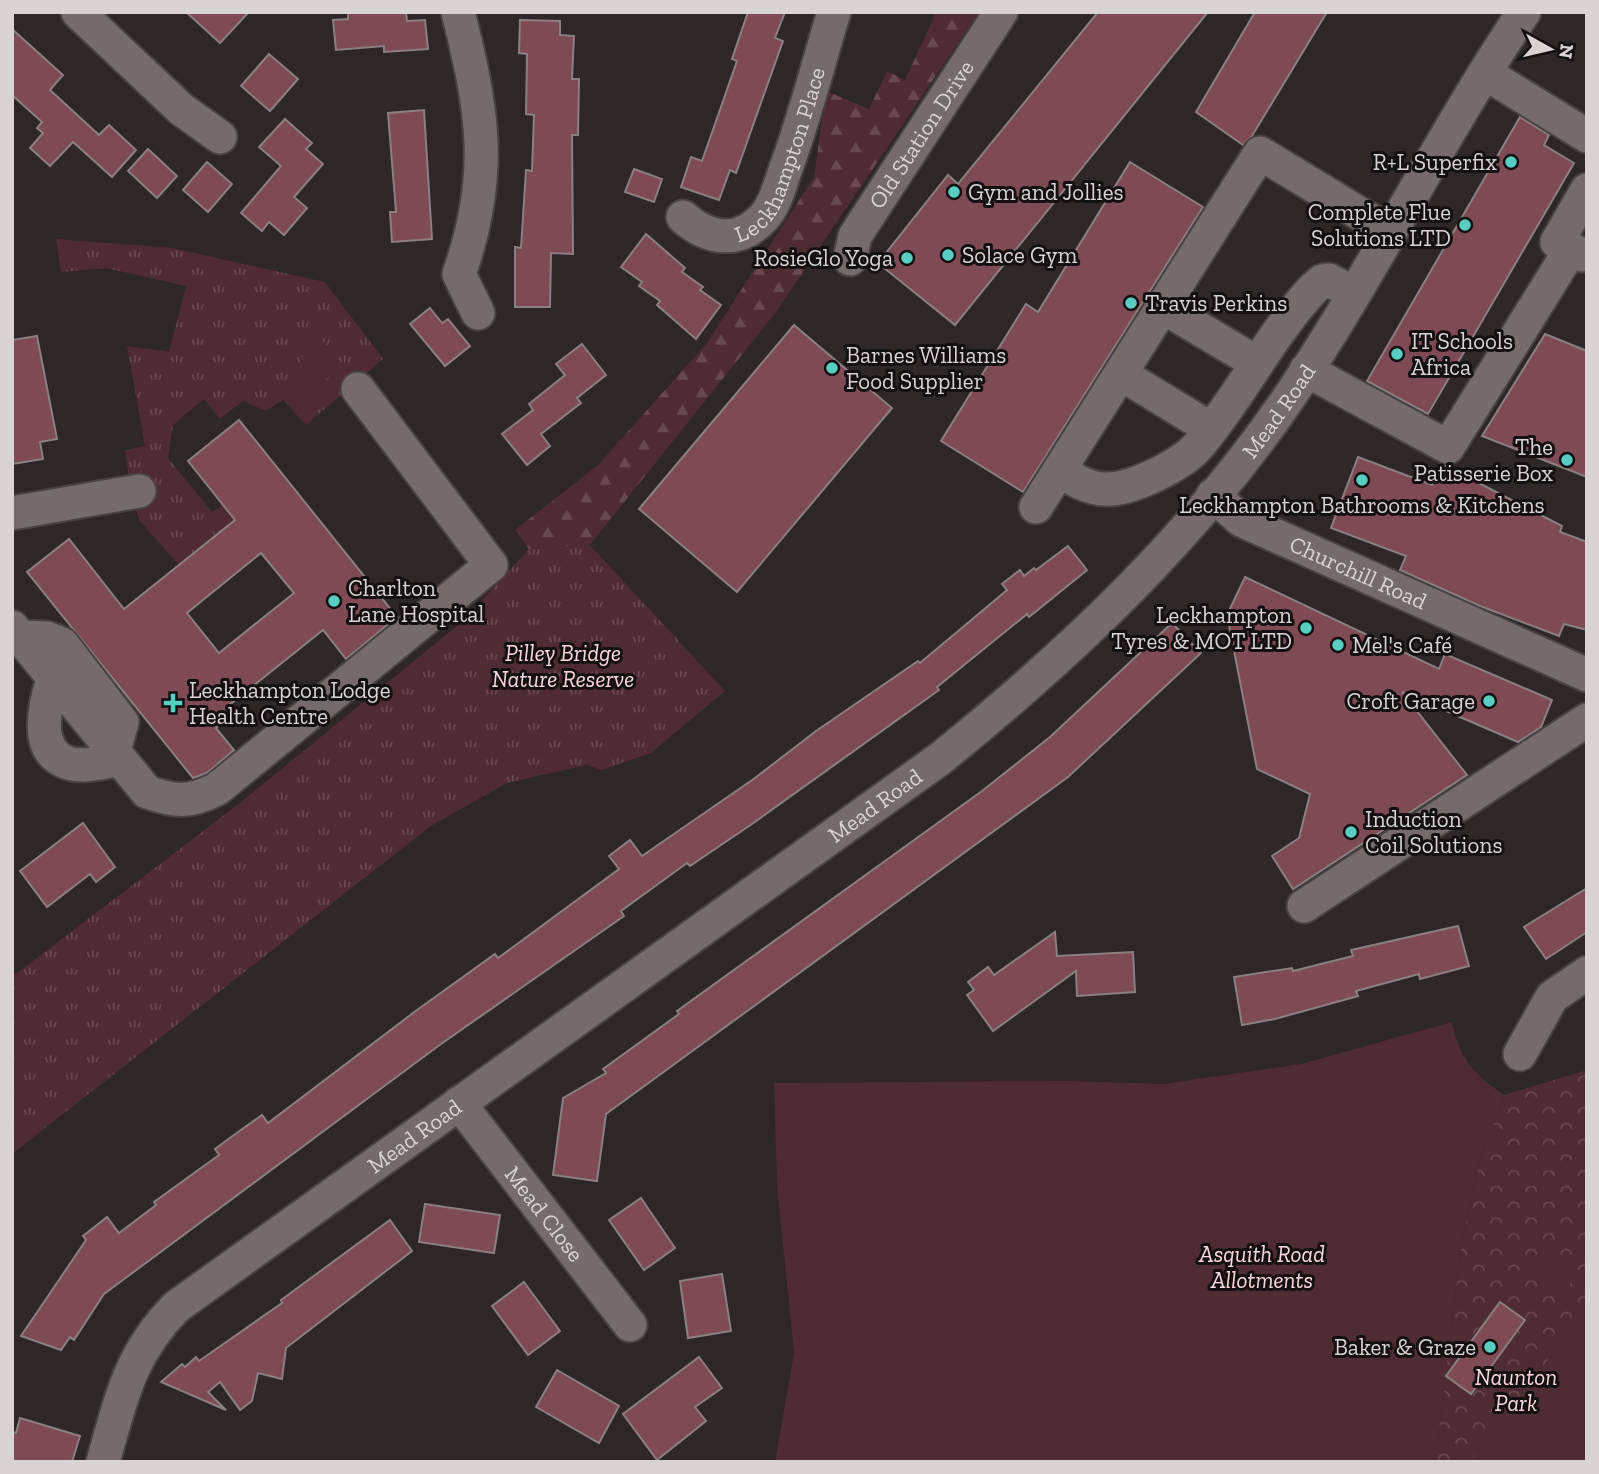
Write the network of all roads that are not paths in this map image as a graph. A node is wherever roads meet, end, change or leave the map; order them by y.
1 (78, 12) edge
2 (458, 12) edge
3 (834, 12) edge
4 (1001, 12) edge
5 (1524, 12) edge
6 (1485, 74) junction
7 (1587, 136) edge
8 (220, 137) dead end
9 (1587, 190) edge
10 (683, 217) dead end
11 (1390, 232) junction
12 (1579, 254) edge
13 (850, 260) dead end
14 (1353, 293) junction
15 (1163, 307) junction
16 (478, 313) dead end
17 (1257, 363) junction
18 (1306, 370) junction
19 (1121, 374) junction
20 (358, 389) dead end
21 (1211, 429) junction
22 (1059, 471) junction
23 (139, 491) dead end
24 (1213, 495) junction
25 (1036, 507) dead end
26 (12, 513) edge
27 (16, 632) edge
28 (1587, 675) edge
29 (53, 679) junction
30 (105, 711) junction
31 (1587, 720) edge
32 (48, 751) junction
33 (116, 757) junction
34 (1304, 906) dead end
35 (1587, 973) edge
36 (1520, 1054) dead end
37 (459, 1103) junction
38 (630, 1325) dead end
39 (103, 1462) edge

1 - 8 street
2 - 16 street
3 - 10 street, Leckhampton Place
4 - 13 street, Old Station Drive
5 - 6 street, Mead Road
6 - 7 street
6 - 11 street, Mead Road
9 - 12 street
11 - 14 street, Mead Road
11 - 15 street
12 - 18 street
14 - 17 street
14 - 18 street, Mead Road
15 - 17 street
15 - 19 street
17 - 21 street
18 - 24 street, Mead Road
19 - 21 street
19 - 22 street
20 - 33 street
21 - 22 street
22 - 25 street
23 - 26 street
24 - 28 street, Churchill Road
24 - 37 street, Mead Road
27 - 29 street
27 - 30 street
29 - 30 street
29 - 32 street
30 - 32 street
30 - 33 street
31 - 34 street
32 - 33 street
35 - 36 street
37 - 38 street, Mead Close
37 - 39 street, Mead Road

